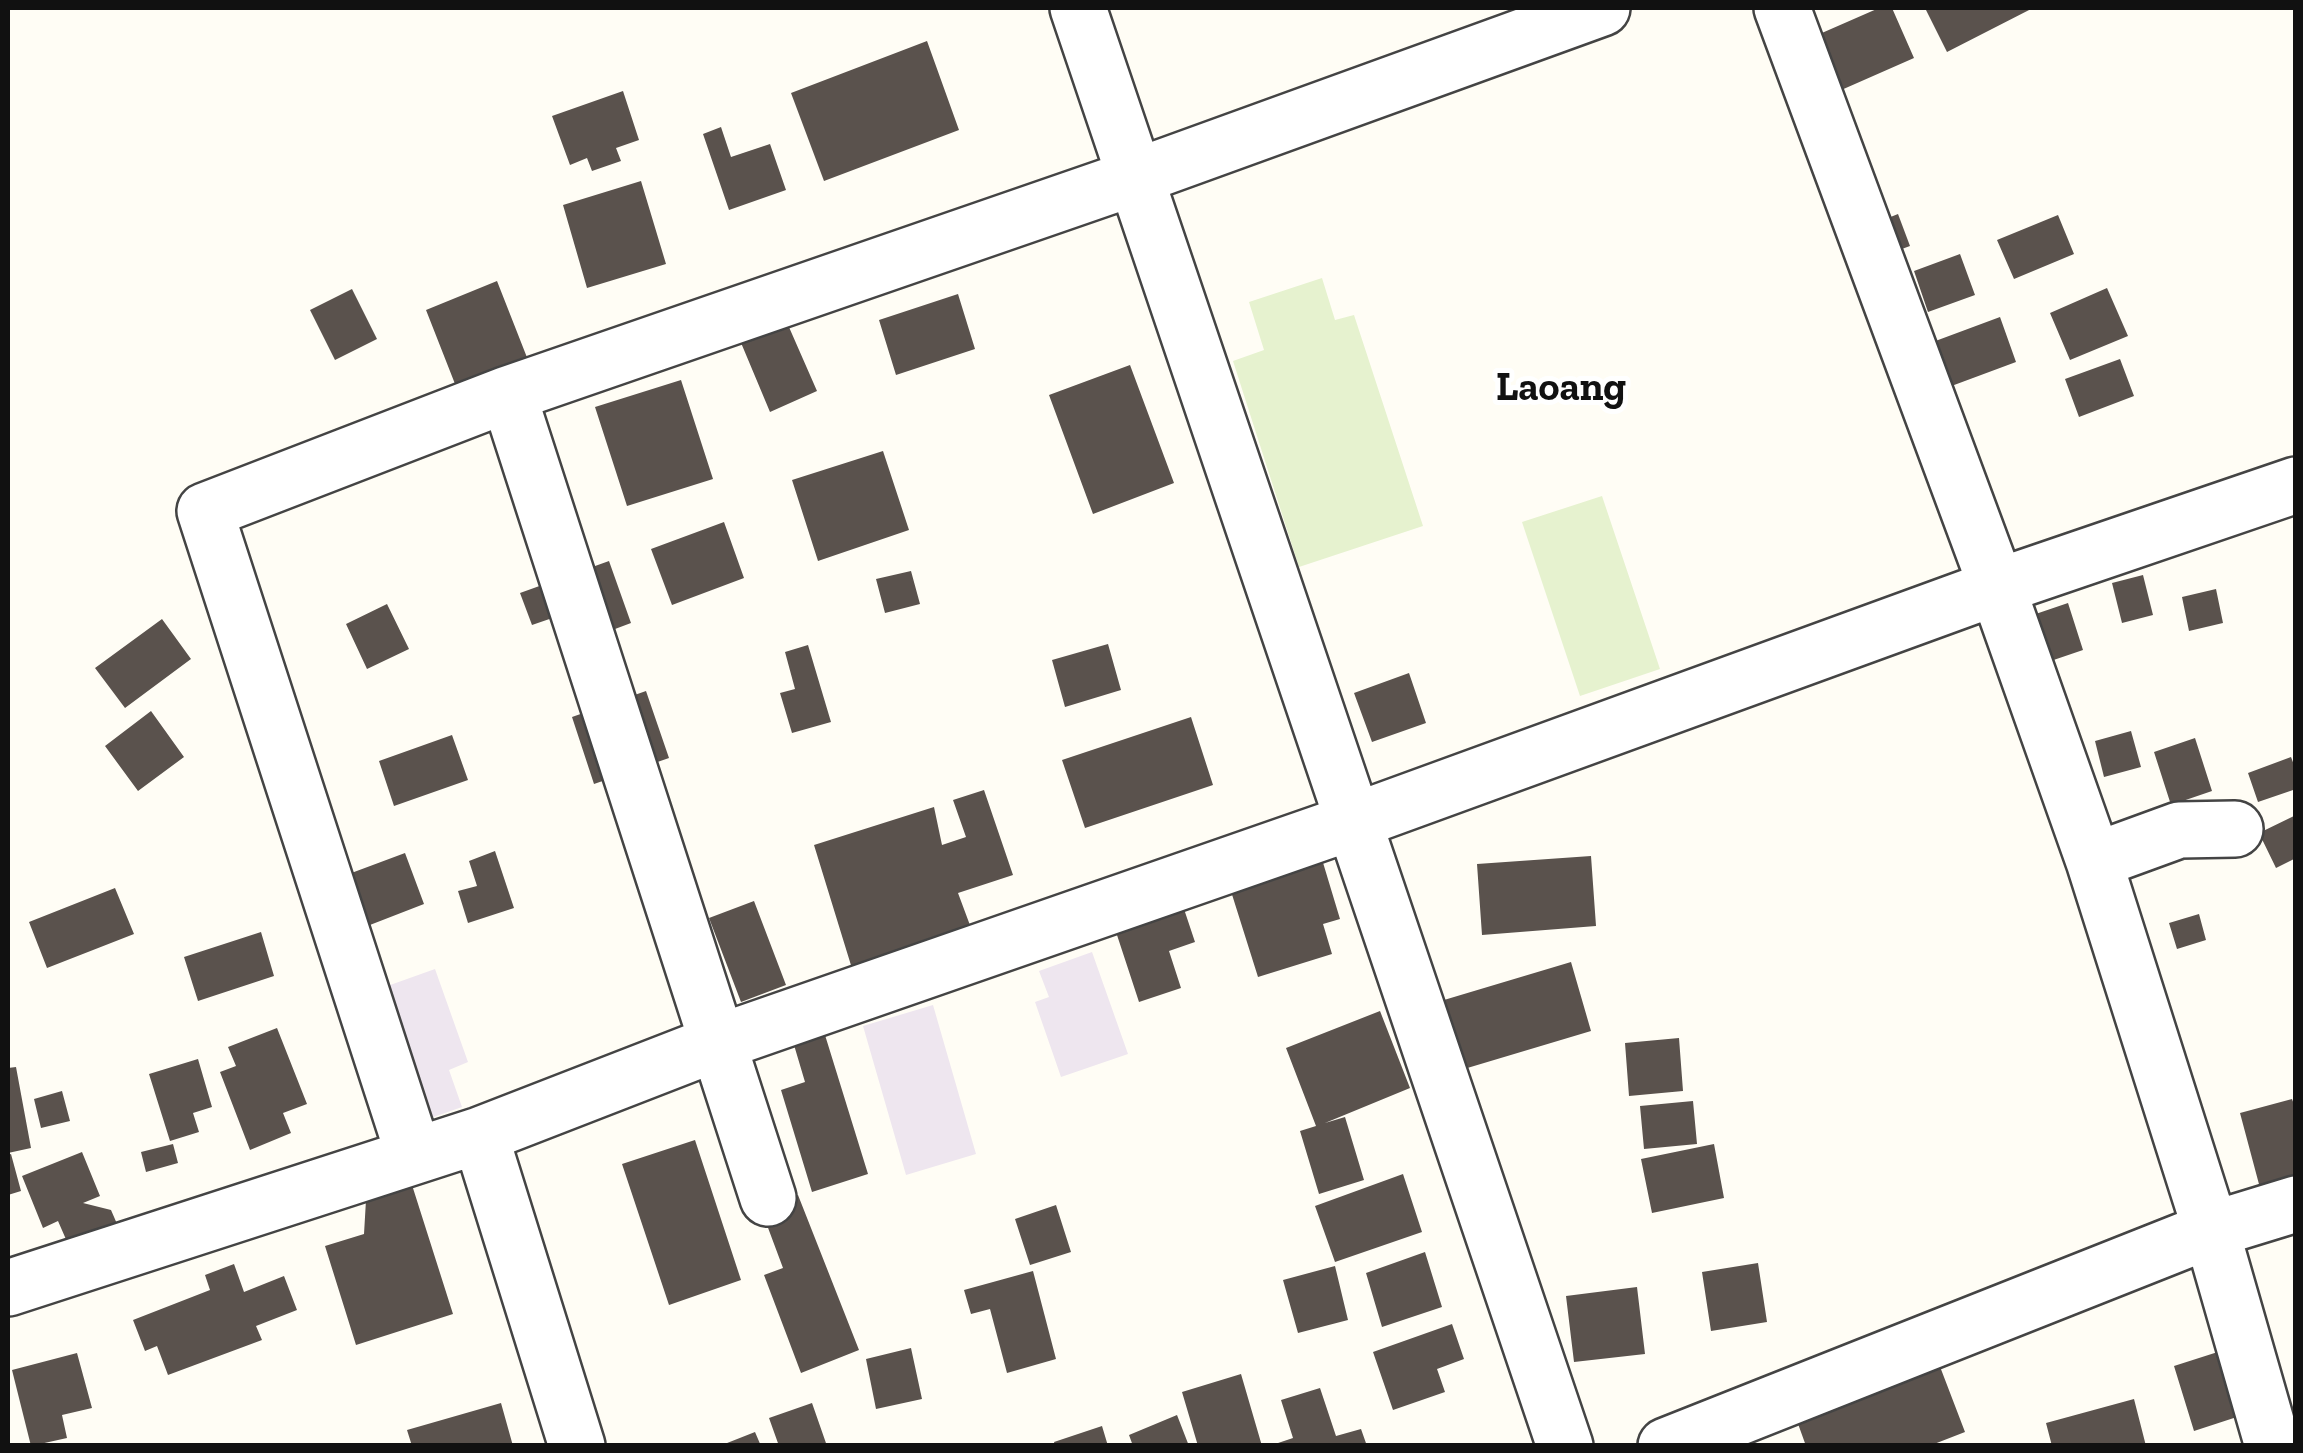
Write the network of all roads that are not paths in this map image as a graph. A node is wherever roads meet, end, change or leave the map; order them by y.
1 (1078, 8) edge
2 (1602, 8) edge
3 (1782, 8) edge
4 (1133, 178) junction
5 (508, 394) junction
6 (2296, 485) edge
7 (1998, 587) junction
8 (1356, 820) junction
9 (2235, 829) dead end
10 (2094, 861) junction
11 (717, 1043) junction
12 (480, 1134) junction
13 (414, 1155) junction
14 (768, 1198) dead end
15 (2296, 1204) edge
16 (2211, 1230) junction
17 (8, 1288) edge
18 (577, 1446) edge
19 (1564, 1446) edge
20 (1666, 1446) edge
21 (2273, 1446) edge

1 - 4 street
2 - 4 street
3 - 7 street
4 - 5 street
4 - 8 street
5 - 11 street
5 - 13 street
6 - 7 street
7 - 8 street
7 - 10 street
8 - 11 street
8 - 19 street
9 - 10 street
10 - 16 street
11 - 12 street
11 - 14 street
12 - 13 street
12 - 18 street
13 - 17 street
15 - 16 street
16 - 20 street
16 - 21 street

